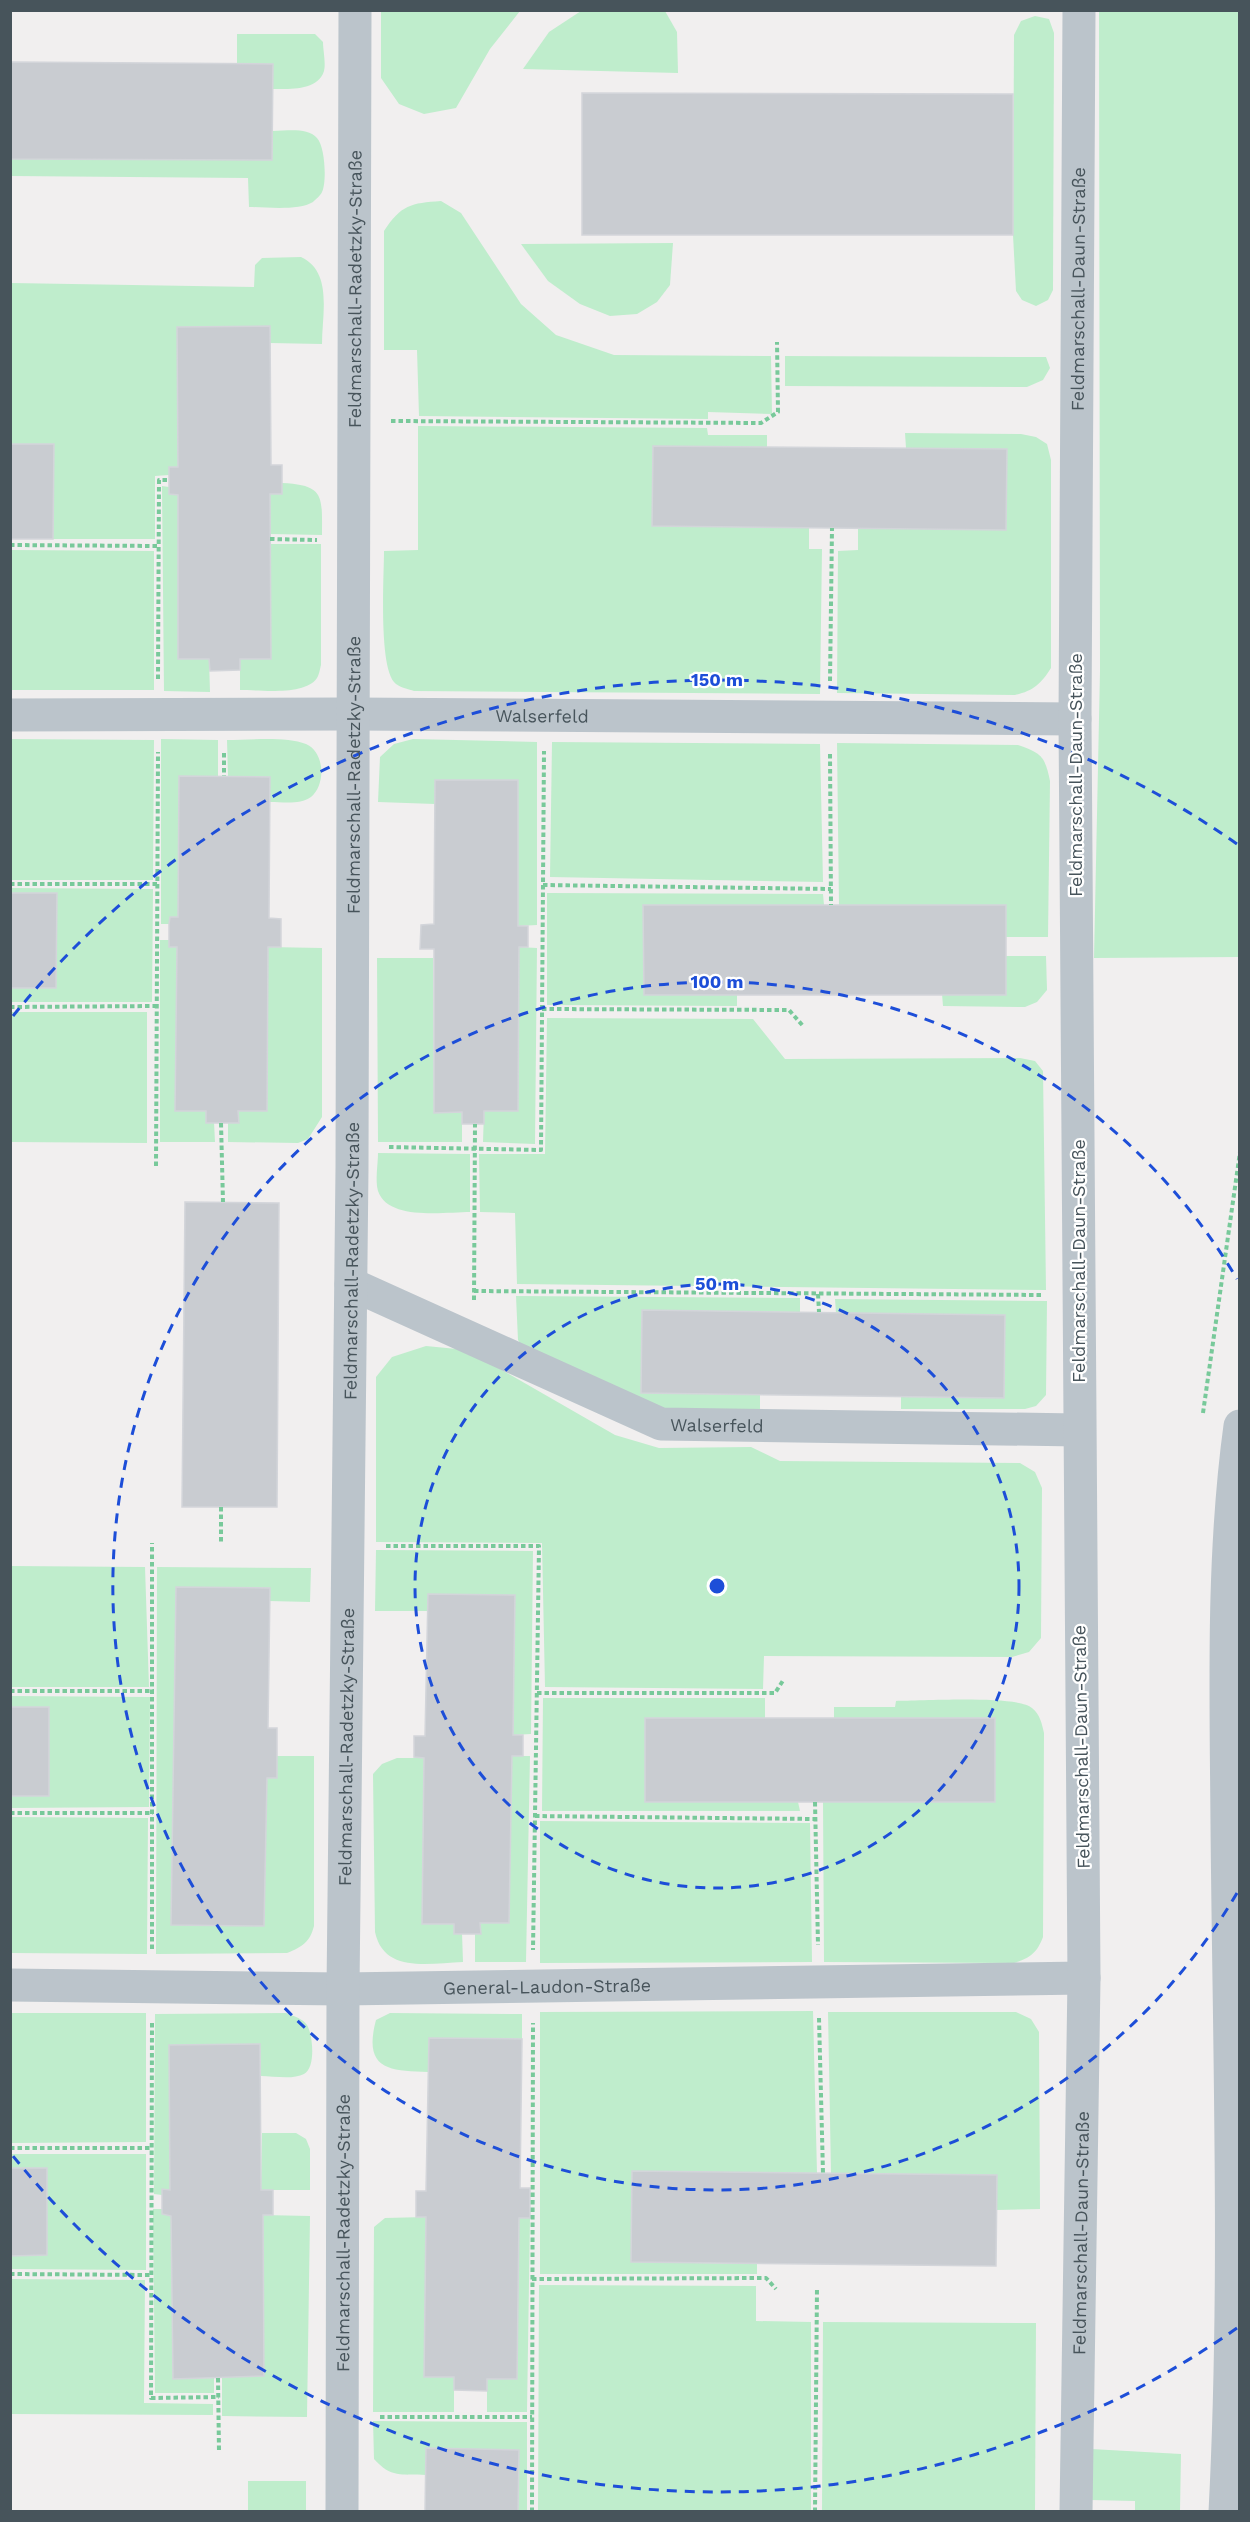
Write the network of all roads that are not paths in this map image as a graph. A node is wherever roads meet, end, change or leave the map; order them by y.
1 (355, 10) edge
2 (1079, 10) edge
3 (352, 714) junction
4 (10, 715) edge
5 (1075, 719) junction
6 (351, 1284) junction
7 (1239, 1426) edge
8 (1078, 1430) junction
9 (1084, 1978) junction
10 (10, 1985) edge
11 (343, 1989) junction
12 (342, 2511) edge
13 (1076, 2511) edge
14 (1225, 2511) edge

1 - 3 street, Feldmarschall-Radetzky-Straße
2 - 5 street, Feldmarschall-Daun-Straße
3 - 4 street, Walserfeld
3 - 5 street, Walserfeld
3 - 6 street, Feldmarschall-Radetzky-Straße
5 - 8 street, Feldmarschall-Daun-Straße
6 - 8 street, Walserfeld
6 - 11 street, Feldmarschall-Radetzky-Straße
7 - 14 street
8 - 9 street, Feldmarschall-Daun-Straße
9 - 11 street, General-Laudon-Straße
9 - 13 street, Feldmarschall-Daun-Straße
10 - 11 street, General-Laudon-Straße
11 - 12 street, Feldmarschall-Radetzky-Straße

